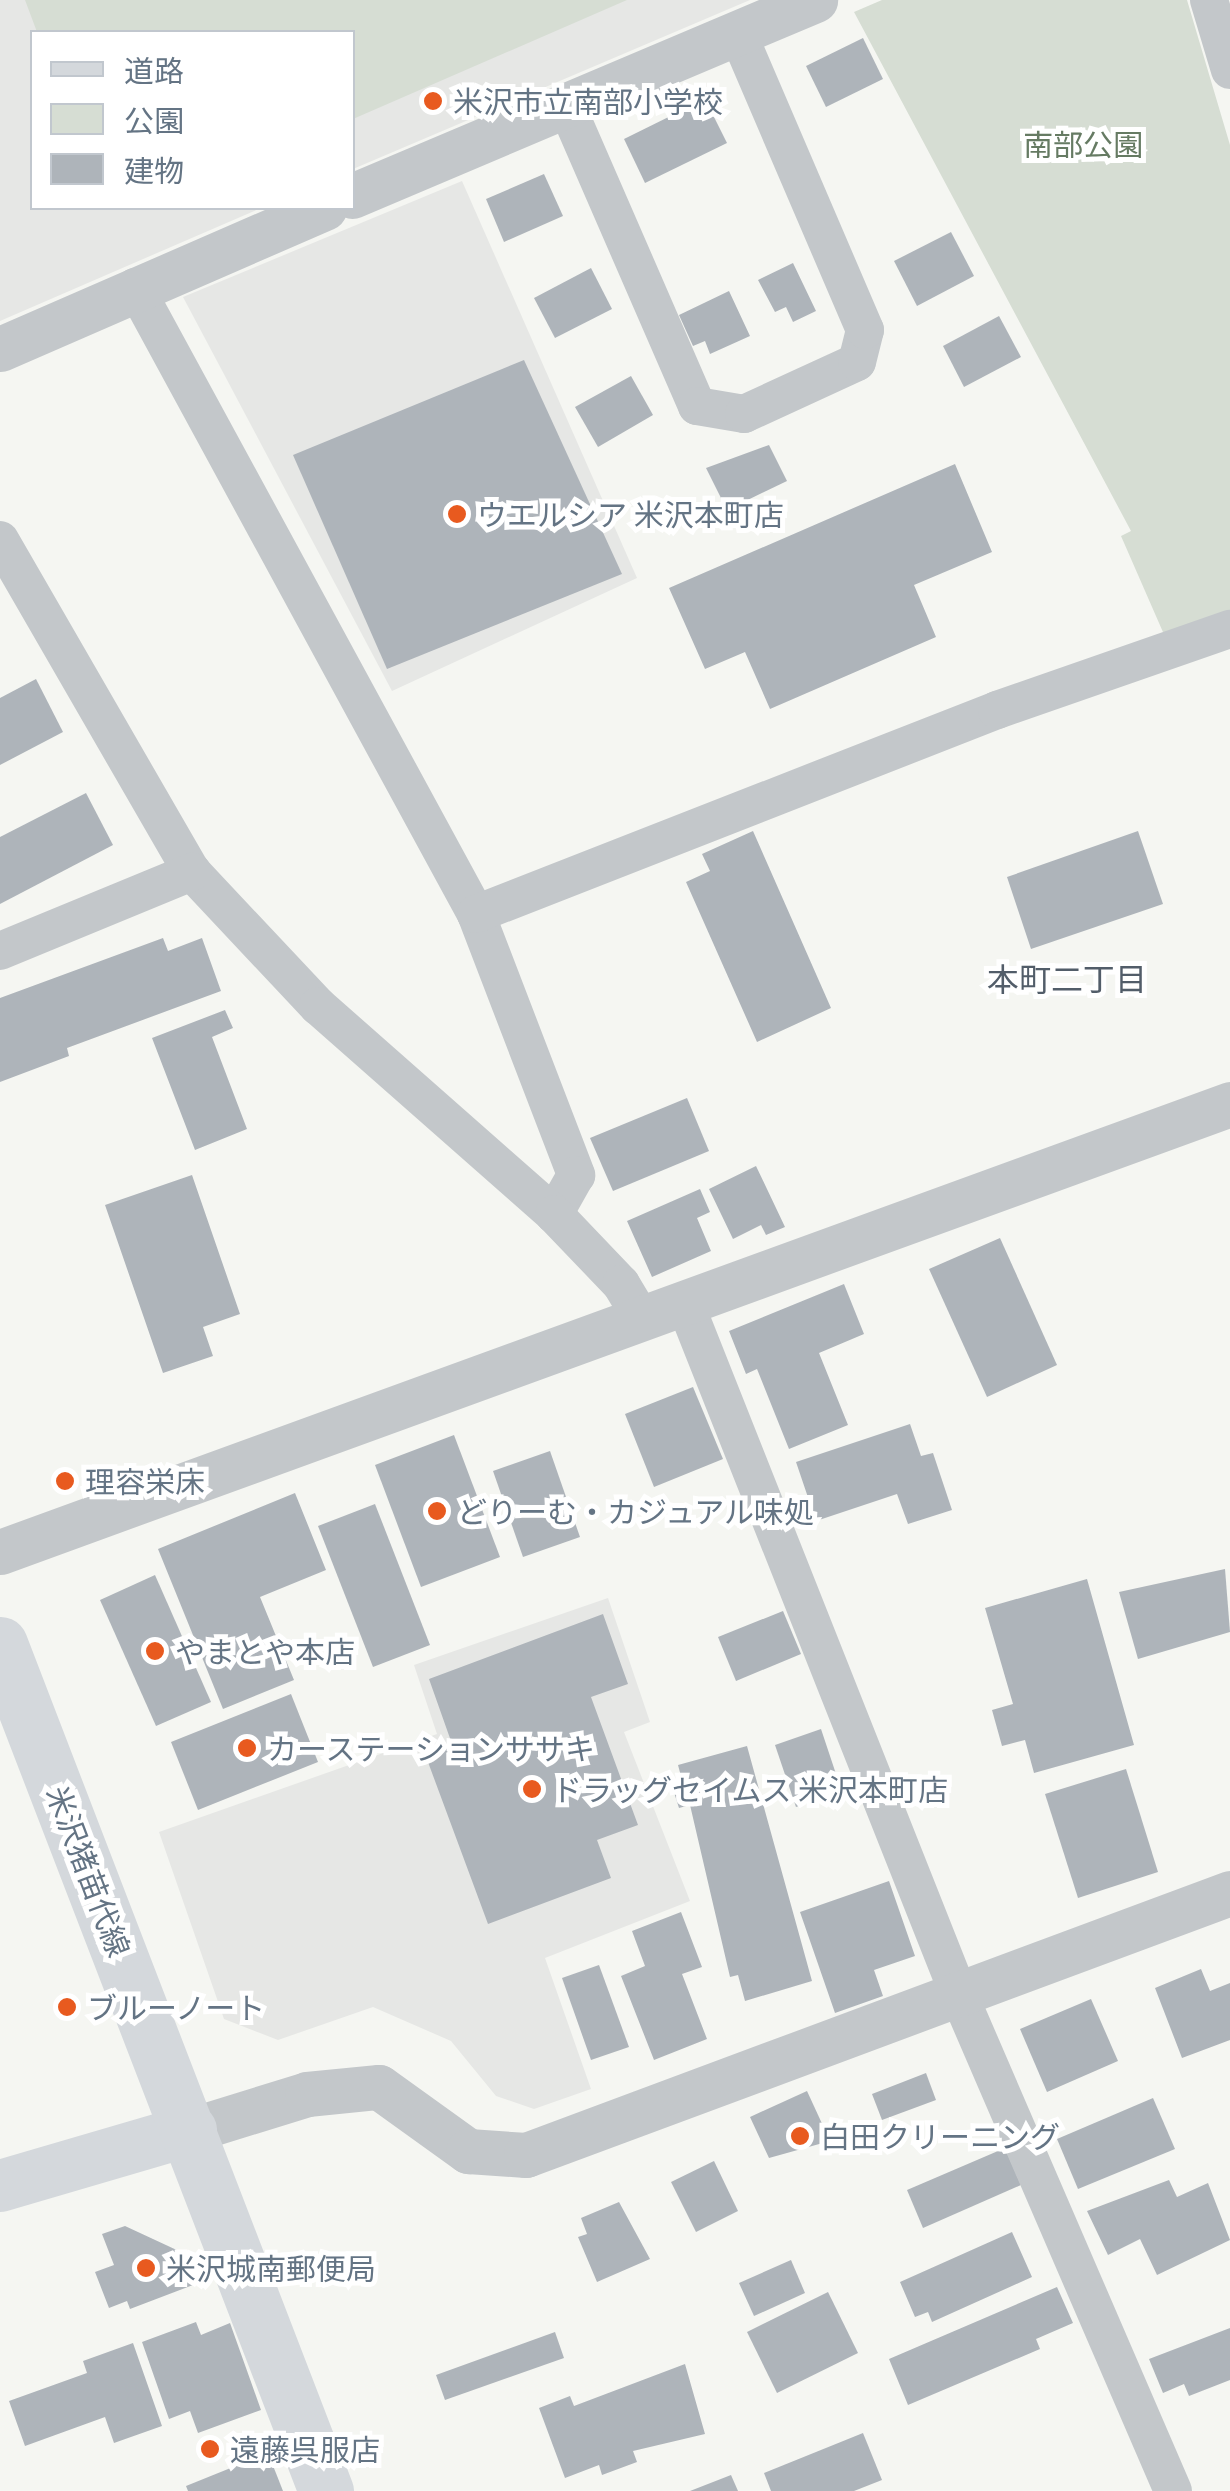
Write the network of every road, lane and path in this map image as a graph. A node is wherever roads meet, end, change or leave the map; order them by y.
1 (816, 0) edge
2 (1209, 0) edge
3 (738, 33) junction
4 (1230, 70) edge
5 (567, 107) junction
6 (355, 195) edge
7 (320, 210) edge
8 (135, 287) junction
9 (0, 349) edge
10 (0, 540) edge
11 (1230, 629) edge
12 (192, 872) junction
13 (476, 914) junction
14 (0, 951) edge
15 (1230, 1104) edge
16 (554, 1214) junction
17 (684, 1301) junction
18 (640, 1317) junction
19 (0, 1552) edge
20 (0, 1644) edge
21 (1230, 1893) edge
22 (959, 1994) junction
23 (190, 2130) junction
24 (0, 2186) edge
25 (326, 2491) edge
26 (1173, 2491) edge

1 - 3 street
2 - 4 street
3 - 5 street
3 - 5 street
5 - 6 street
7 - 8 street
8 - 9 street
8 - 13 street
10 - 12 street
11 - 13 street
12 - 14 street
12 - 16 street
13 - 16 street
15 - 17 street
16 - 18 street
17 - 18 street
17 - 22 street
18 - 19 street
20 - 23 main road, 米沢猪苗代線
21 - 22 street
22 - 23 street
22 - 26 street
23 - 24 main road
23 - 25 main road, 米沢猪苗代線

